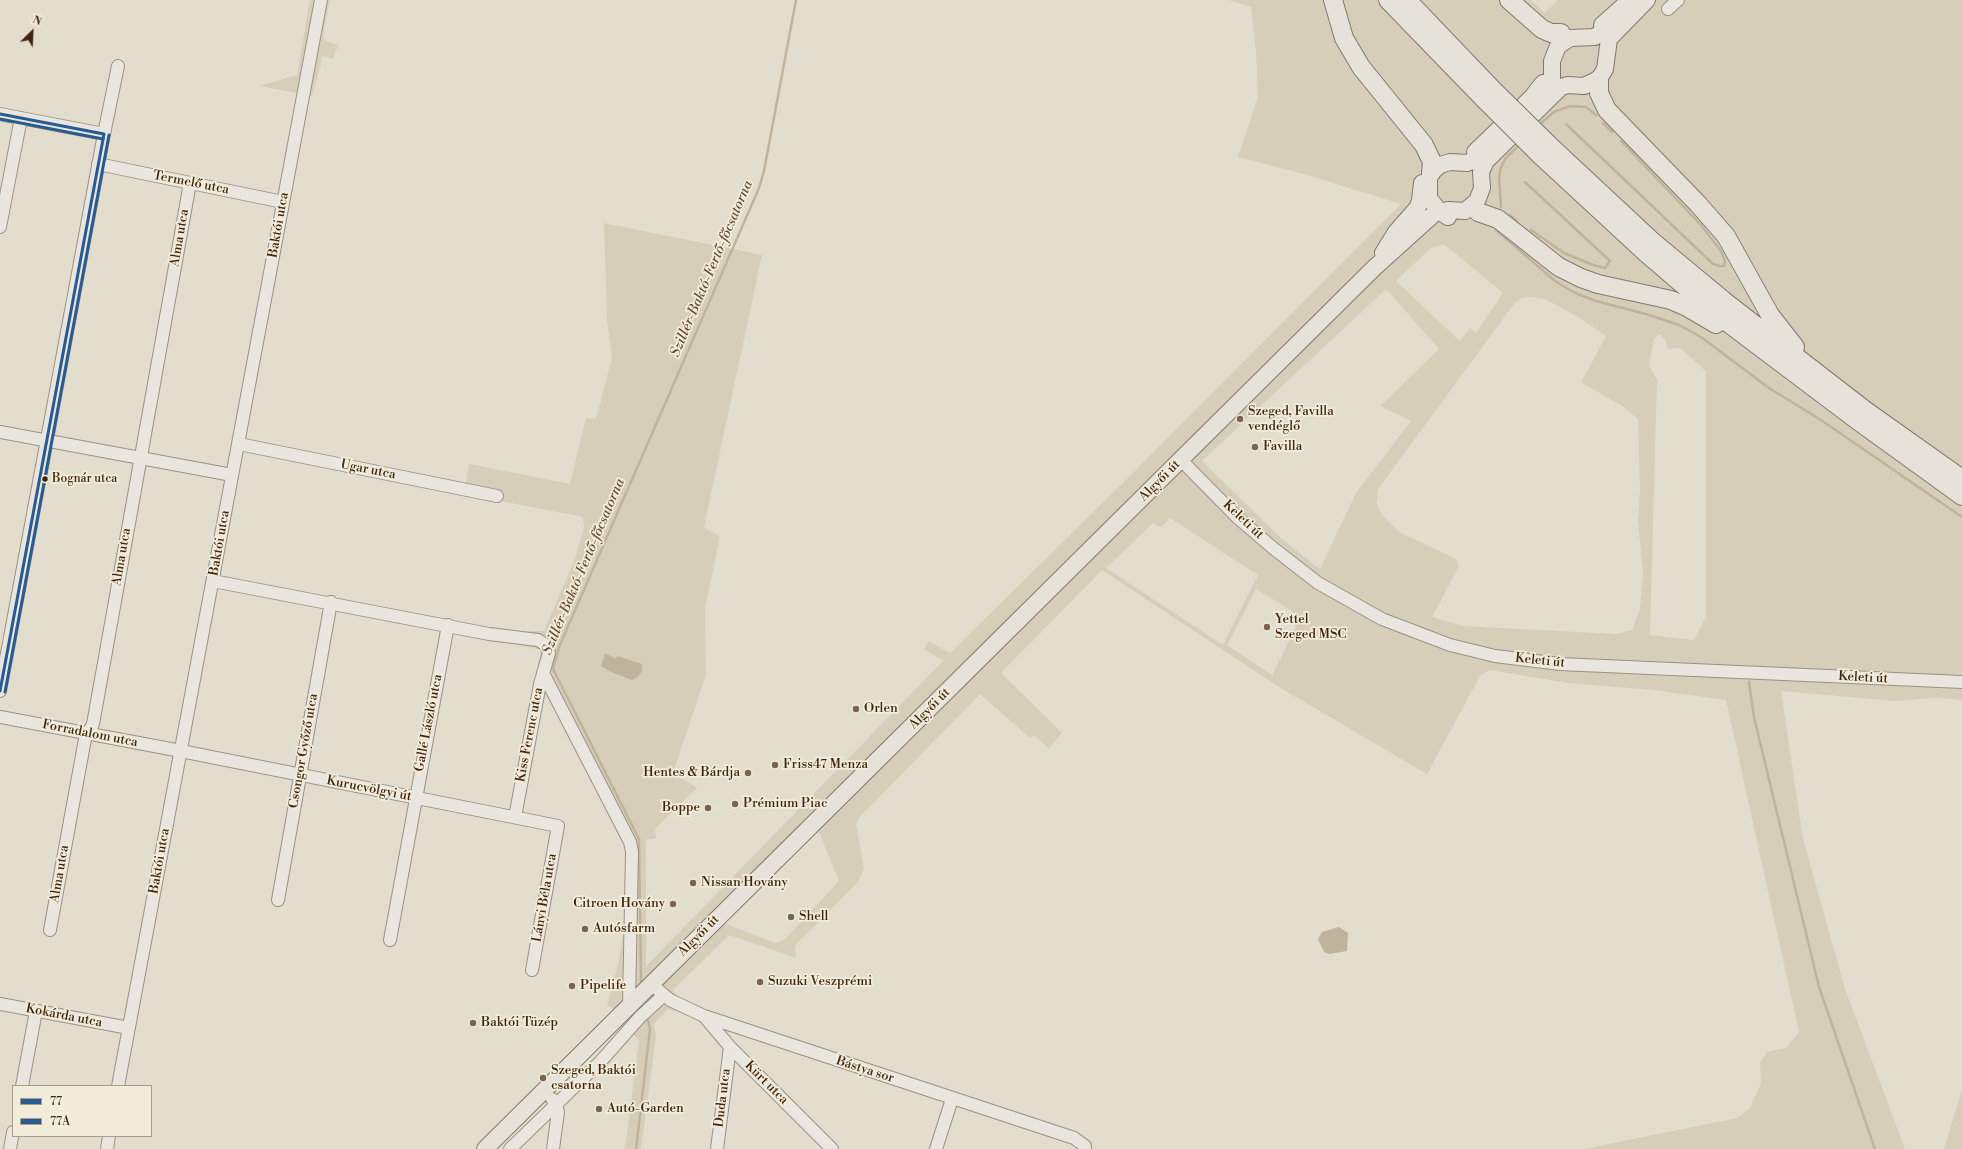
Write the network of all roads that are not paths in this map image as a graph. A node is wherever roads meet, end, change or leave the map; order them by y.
1 (321, 0) edge
2 (1333, 0) edge
3 (1388, 0) edge
4 (1408, 0) edge
5 (1508, 0) edge
6 (1630, 0) edge
7 (1635, 0) edge
8 (1649, 0) edge
9 (1678, 0) edge
10 (1668, 9) dead end
11 (1561, 33) junction
12 (1592, 35) junction
13 (1610, 50) junction
14 (118, 66) dead end
15 (1599, 85) junction
16 (1490, 95) junction
17 (0, 114) edge
18 (21, 118) junction
19 (104, 134) junction
20 (1545, 150) junction
21 (98, 164) junction
22 (1431, 168) junction
23 (190, 183) junction
24 (283, 202) junction
25 (1423, 202) junction
26 (1478, 212) junction
27 (1442, 213) junction
28 (0, 227) edge
29 (1374, 268) junction
30 (1775, 359) junction
31 (1866, 412) junction
32 (0, 432) edge
33 (47, 441) junction
34 (239, 444) junction
35 (140, 458) junction
36 (1181, 460) junction
37 (232, 475) junction
38 (1962, 478) edge
39 (497, 496) dead end
40 (1962, 496) edge
41 (213, 581) junction
42 (331, 602) junction
43 (448, 625) junction
44 (543, 673) junction
45 (1962, 682) edge
46 (0, 691) edge
47 (0, 717) edge
48 (88, 733) junction
49 (181, 750) junction
50 (300, 775) junction
51 (415, 798) junction
52 (515, 818) junction
53 (558, 826) joint
54 (278, 900) dead end
55 (50, 930) dead end
56 (390, 940) dead end
57 (532, 970) dead end
58 (652, 983) junction
59 (664, 995) junction
60 (633, 1002) junction
61 (0, 1004) edge
62 (36, 1011) junction
63 (704, 1016) junction
64 (732, 1026) junction
65 (129, 1028) junction
66 (728, 1045) junction
67 (22, 1085) edge
68 (118, 1085) edge
69 (543, 1090) junction
70 (952, 1099) junction
71 (556, 1103) junction
72 (541, 1118) junction
73 (556, 1124) junction
74 (12, 1137) edge
75 (109, 1137) edge
76 (1085, 1147) edge
77 (10, 1149) edge
78 (107, 1149) edge
79 (485, 1149) edge
80 (510, 1149) edge
81 (553, 1149) edge
82 (717, 1149) edge
83 (832, 1149) edge
84 (936, 1149) edge

1 - 24 street, Baktói utca
2 - 22 highway
3 - 16 highway
4 - 16 highway
5 - 11 highway
6 - 12 main road
7 - 12 main road
8 - 13 main road
9 - 10 street
11 - 12 main road
11 - 22 main road
12 - 13 main road
12 - 22 main road
13 - 15 main road
14 - 19 street
15 - 26 main road
15 - 27 main road
15 - 31 highway
16 - 20 highway, bridge
17 - 18 street
18 - 19 street
18 - 28 street
19 - 21 street
20 - 30 highway
20 - 31 highway
21 - 23 street, Termelő utca
21 - 33 street
22 - 25 main road
23 - 24 street, Termelő utca
23 - 35 street, Alma utca
24 - 34 street, Baktói utca
25 - 27 main road
25 - 29 main road
26 - 27 main road
26 - 30 highway
27 - 29 main road
29 - 36 main road, Algyői út
30 - 40 highway
31 - 38 highway
32 - 33 street
33 - 35 street
33 - 46 street
34 - 37 street, Baktói utca
34 - 39 street, Ugar utca
35 - 37 street
35 - 48 street, Alma utca
36 - 45 street, Keleti út
36 - 58 main road, Algyői út
37 - 41 street, Baktói utca
41 - 42 street
41 - 49 street, Baktói utca
42 - 43 street
42 - 50 street, Csongor Győző utca
43 - 44 street, Kiss Ferenc utca
43 - 51 street, Gallé László utca
44 - 52 street, Kiss Ferenc utca
44 - 60 street
47 - 48 street, Forradalom utca
48 - 49 street, Forradalom utca
48 - 55 street, Alma utca
49 - 50 street, Kurucvölgyi út
49 - 65 street, Baktói utca
50 - 51 street, Kurucvölgyi út
50 - 54 street, Csongor Győző utca
51 - 52 street, Kurucvölgyi út
51 - 56 street, Gallé László utca
52 - 53 street, Kurucvölgyi út
53 - 57 street, Lányi Béla utca
58 - 59 street, Bástya sor
58 - 60 main road, Algyői út
59 - 63 street, Bástya sor
59 - 71 street
60 - 69 main road, Algyői út
61 - 62 street, Kokárda utca
62 - 65 street, Kokárda utca
62 - 67 street
63 - 64 street, Bástya sor
63 - 66 street, Kürt utca
64 - 66 street, Duda utca
64 - 70 street, Bástya sor
65 - 68 street, Baktói utca
66 - 82 street, Duda utca
66 - 83 street, Kürt utca
69 - 71 street
69 - 79 main road, Algyői út
70 - 76 street, Bástya sor
70 - 84 street
71 - 72 street
71 - 73 street
72 - 73 street
72 - 80 street
73 - 81 street
74 - 77 street
75 - 78 street

